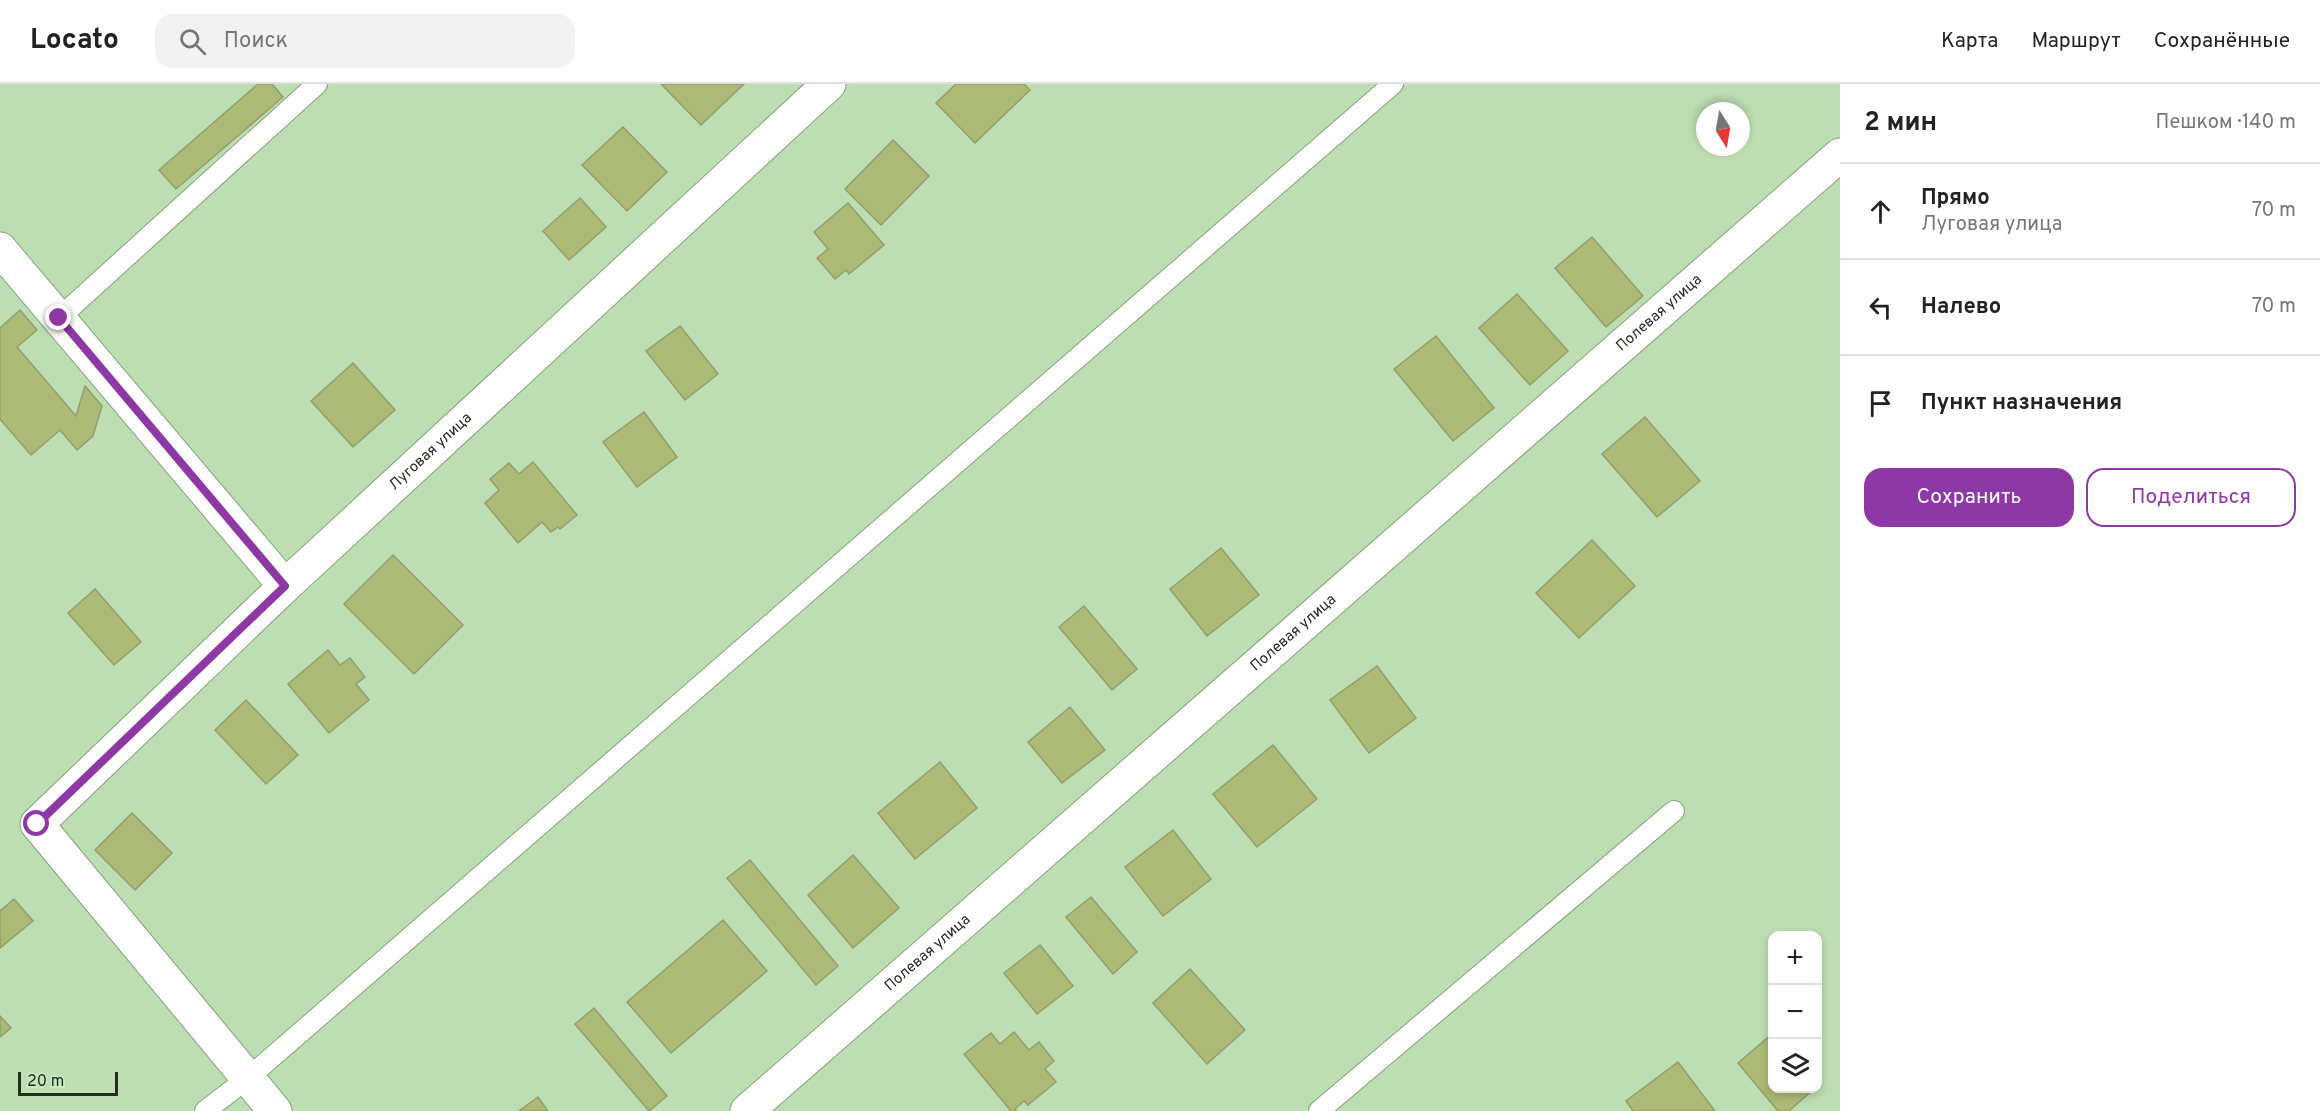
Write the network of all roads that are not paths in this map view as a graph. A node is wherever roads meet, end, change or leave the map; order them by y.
1 (317, 84) edge
2 (829, 84) edge
3 (1393, 84) edge
4 (1840, 155) edge
5 (0, 249) edge
6 (59, 318) junction
7 (285, 586) junction
8 (1674, 811) dead end
9 (248, 1078) junction
10 (205, 1111) edge
11 (275, 1111) edge
12 (747, 1111) edge
13 (1319, 1111) edge

1 - 6 lane
2 - 7 street, Луговая улица
3 - 9 lane
4 - 12 street, Полевая улица
5 - 6 street
6 - 7 street
7 - 9 street, Луговая улица
8 - 13 lane
9 - 10 lane
9 - 11 street

